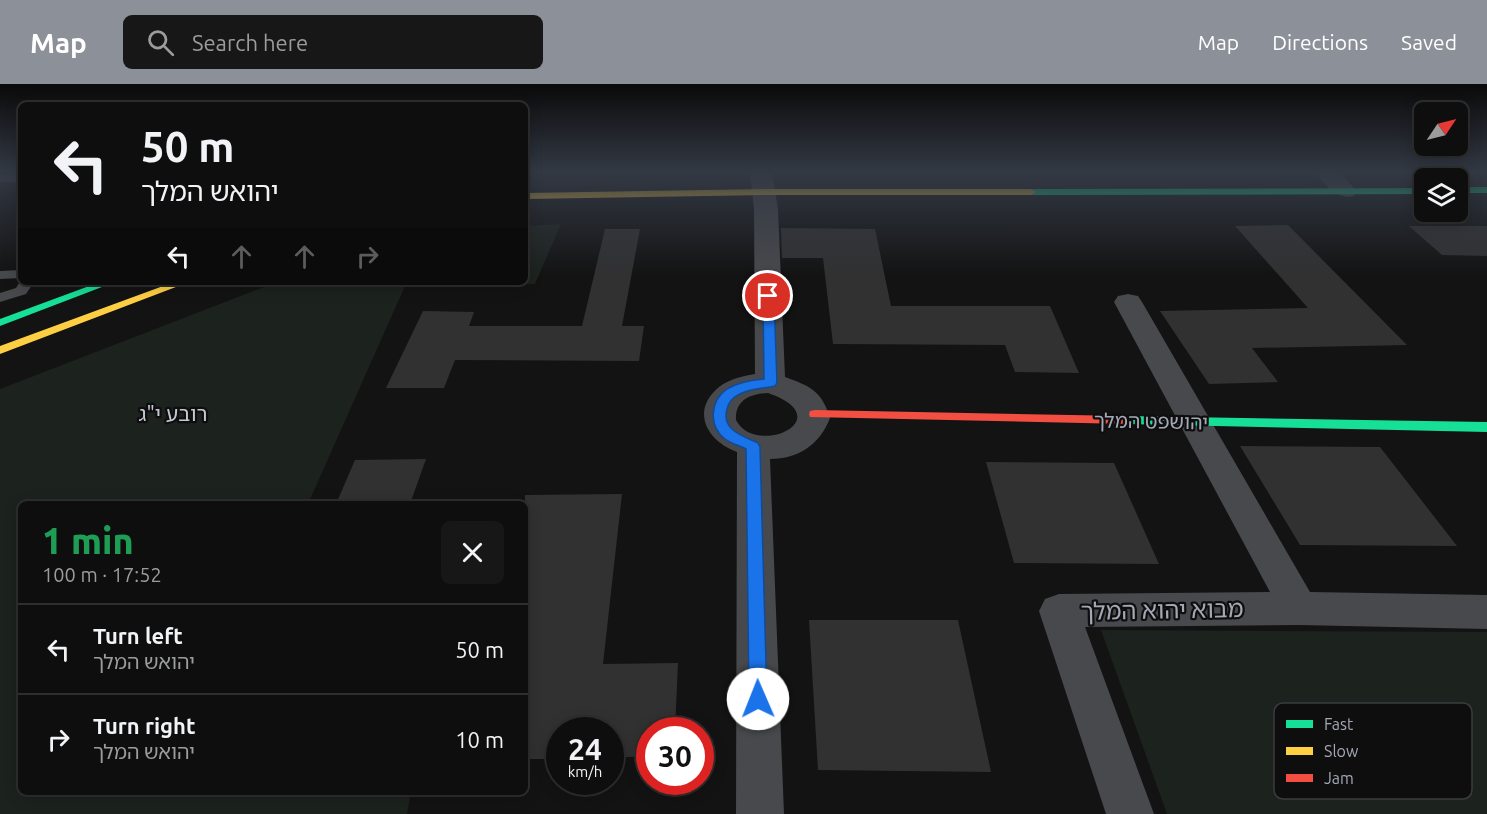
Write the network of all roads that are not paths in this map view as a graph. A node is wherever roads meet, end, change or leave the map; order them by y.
1 (764, 206) edge
2 (18, 274) edge
3 (0, 275) edge
4 (25, 285) edge
5 (102, 285) edge
6 (176, 285) edge
7 (0, 298) edge
8 (1128, 302) dead end
9 (0, 323) edge
10 (0, 350) edge
11 (770, 383) junction
12 (815, 414) junction
13 (1193, 422) junction
14 (1487, 427) edge
15 (753, 447) junction
16 (1299, 608) junction
17 (1487, 612) edge
18 (760, 814) edge
19 (1130, 814) edge

1 - 11 street
2 - 3 lane
4 - 7 lane
5 - 9 street
6 - 10 street
8 - 13 street
11 - 12 street
11 - 15 street
12 - 13 street, יהושפט המלך
12 - 15 street
13 - 14 street, יהושפט המלך
13 - 16 street
15 - 18 street
16 - 17 street
16 - 19 street, מבוא יהוא המלך

